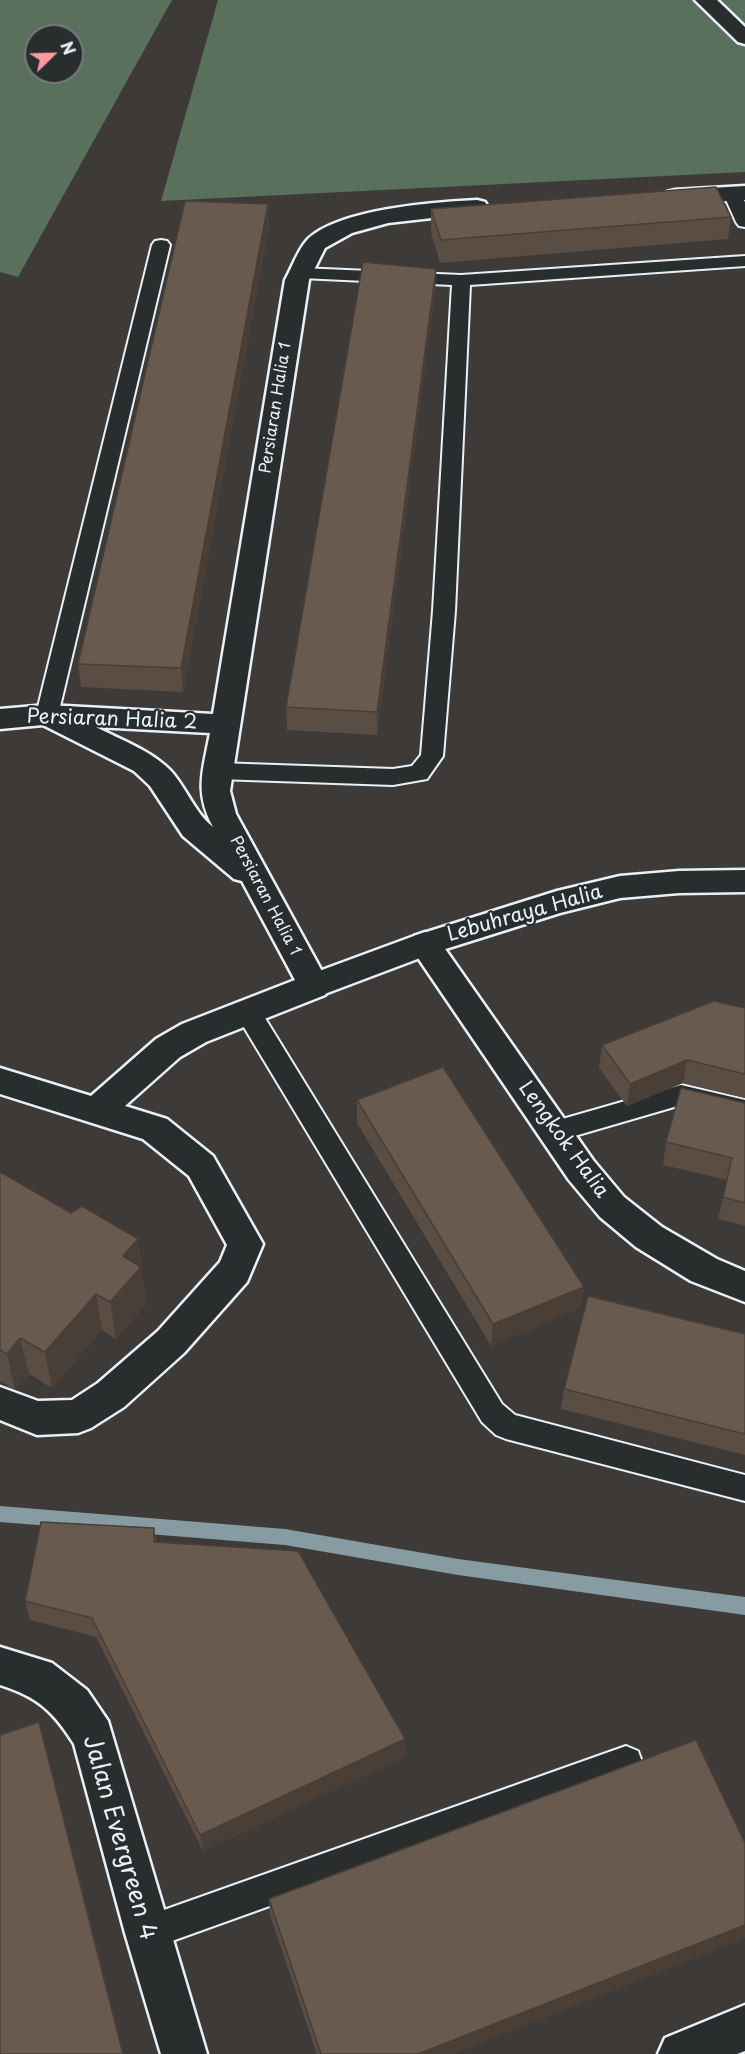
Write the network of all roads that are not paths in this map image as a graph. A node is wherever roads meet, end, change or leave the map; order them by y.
1 (705, 0) edge
2 (745, 39) edge
3 (739, 193) edge
4 (649, 198) edge
5 (495, 206) edge
6 (745, 222) edge
7 (161, 245) dead end
8 (745, 261) edge
9 (301, 273) junction
10 (461, 280) junction
11 (47, 716) junction
12 (0, 719) edge
13 (224, 724) junction
14 (218, 771) junction
15 (258, 881) junction
16 (745, 881) edge
17 (425, 944) junction
18 (314, 986) junction
19 (248, 1012) junction
20 (0, 1081) edge
21 (98, 1110) junction
22 (745, 1110) edge
23 (554, 1131) junction
24 (745, 1287) edge
25 (0, 1403) edge
26 (745, 1488) edge
27 (0, 1666) edge
28 (626, 1762) dead end
29 (147, 1933) junction
30 (745, 2028) edge
31 (184, 2054) edge
32 (681, 2054) edge

1 - 2 street
3 - 4 street
3 - 6 lane
5 - 9 street, Persiaran Halia 1
7 - 11 lane
8 - 10 lane
9 - 10 lane
9 - 13 street, Persiaran Halia 1
10 - 14 lane
11 - 12 street, Persiaran Halia 2
11 - 13 street, Persiaran Halia 2
11 - 15 street
13 - 14 street, Persiaran Halia 1
14 - 15 street, Persiaran Halia 1
15 - 18 street, Persiaran Halia 1
16 - 17 street, Lebuhraya Halia
17 - 18 street, Lebuhraya Halia
17 - 23 street, Lengkok Halia
18 - 19 street, Lebuhraya Halia
19 - 21 street, Lebuhraya Halia
19 - 26 lane
20 - 21 street
21 - 25 street
22 - 23 lane
23 - 24 street, Lengkok Halia
27 - 29 street, Jalan Evergreen 4
28 - 29 lane
29 - 31 street, Jalan Evergreen 4
30 - 32 street

